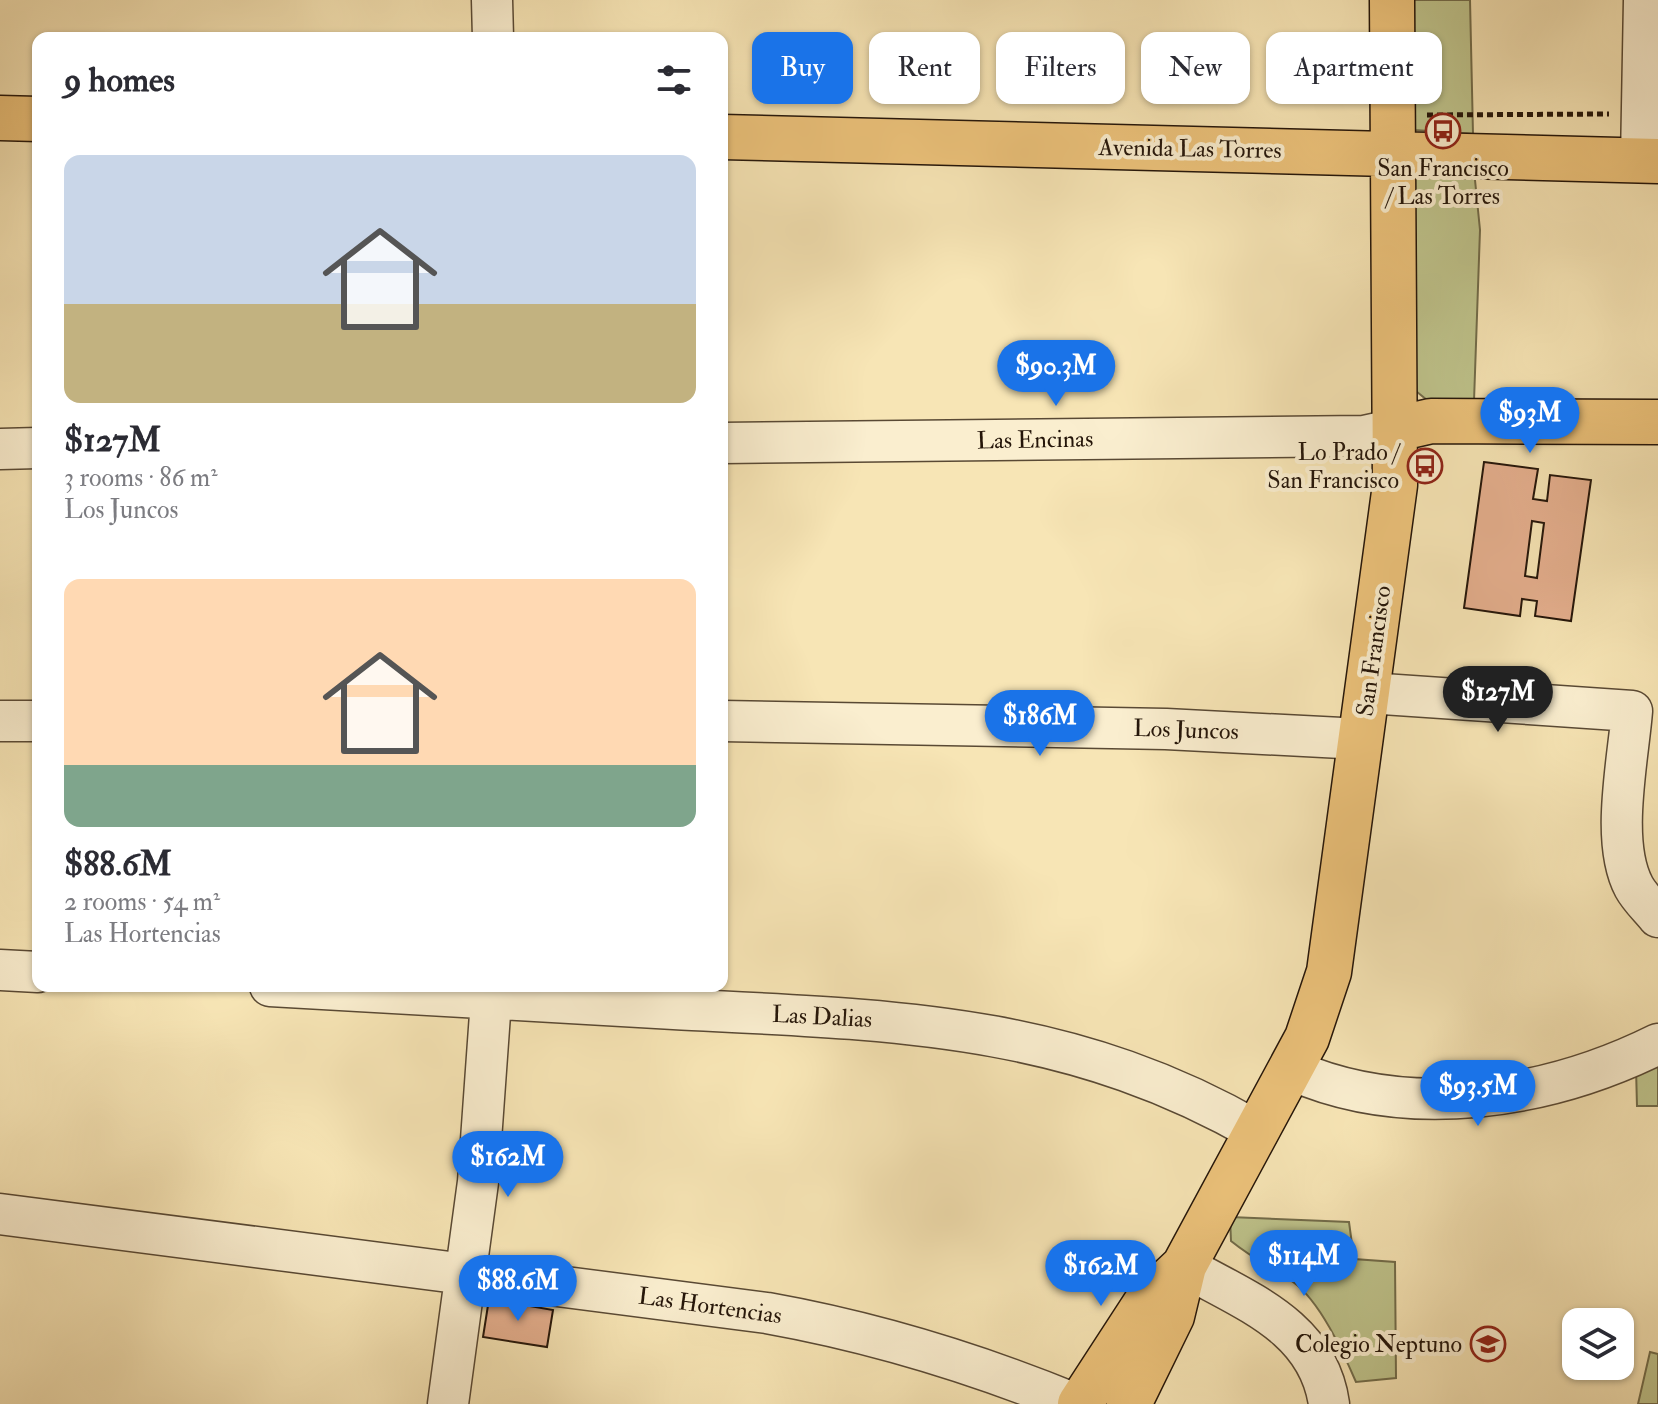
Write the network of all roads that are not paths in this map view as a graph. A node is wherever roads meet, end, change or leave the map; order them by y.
1 (492, 0) edge
2 (1392, 0) edge
3 (1644, 0) edge
4 (493, 32) edge
5 (0, 118) edge
6 (32, 119) edge
7 (1395, 134) junction
8 (728, 137) edge
9 (1650, 161) edge
10 (1658, 422) edge
11 (1396, 429) junction
12 (728, 443) edge
13 (32, 448) edge
14 (0, 449) edge
15 (1368, 693) junction
16 (0, 721) edge
17 (32, 721) edge
18 (728, 721) edge
19 (1361, 739) junction
20 (1658, 917) edge
21 (0, 970) edge
22 (32, 972) edge
23 (492, 992) edge
24 (1658, 1044) edge
25 (1292, 1070) junction
26 (1258, 1132) junction
27 (0, 1214) edge
28 (1184, 1266) junction
29 (468, 1273) junction
30 (448, 1404) edge
31 (1077, 1404) edge
32 (1129, 1404) edge
33 (1329, 1404) edge

1 - 4 street
2 - 7 main road, San Francisco
3 - 9 street
5 - 6 main road
7 - 8 main road, Avenida Las Torres
7 - 9 main road, Avenida Las Torres
7 - 11 main road, San Francisco
10 - 11 main road
11 - 12 street, Las Encinas
11 - 15 main road, San Francisco
13 - 14 street
15 - 19 main road, San Francisco
15 - 20 street
16 - 17 street
18 - 19 street, Los Juncos
19 - 25 main road, San Francisco
21 - 22 street
23 - 26 street, Las Dalias
23 - 29 street
24 - 25 street
25 - 26 main road, San Francisco
26 - 28 main road, San Francisco
27 - 29 street, Las Hortencias
28 - 31 main road, San Francisco
28 - 32 main road, San Francisco
28 - 33 street
29 - 30 street
29 - 31 street, Las Hortencias

